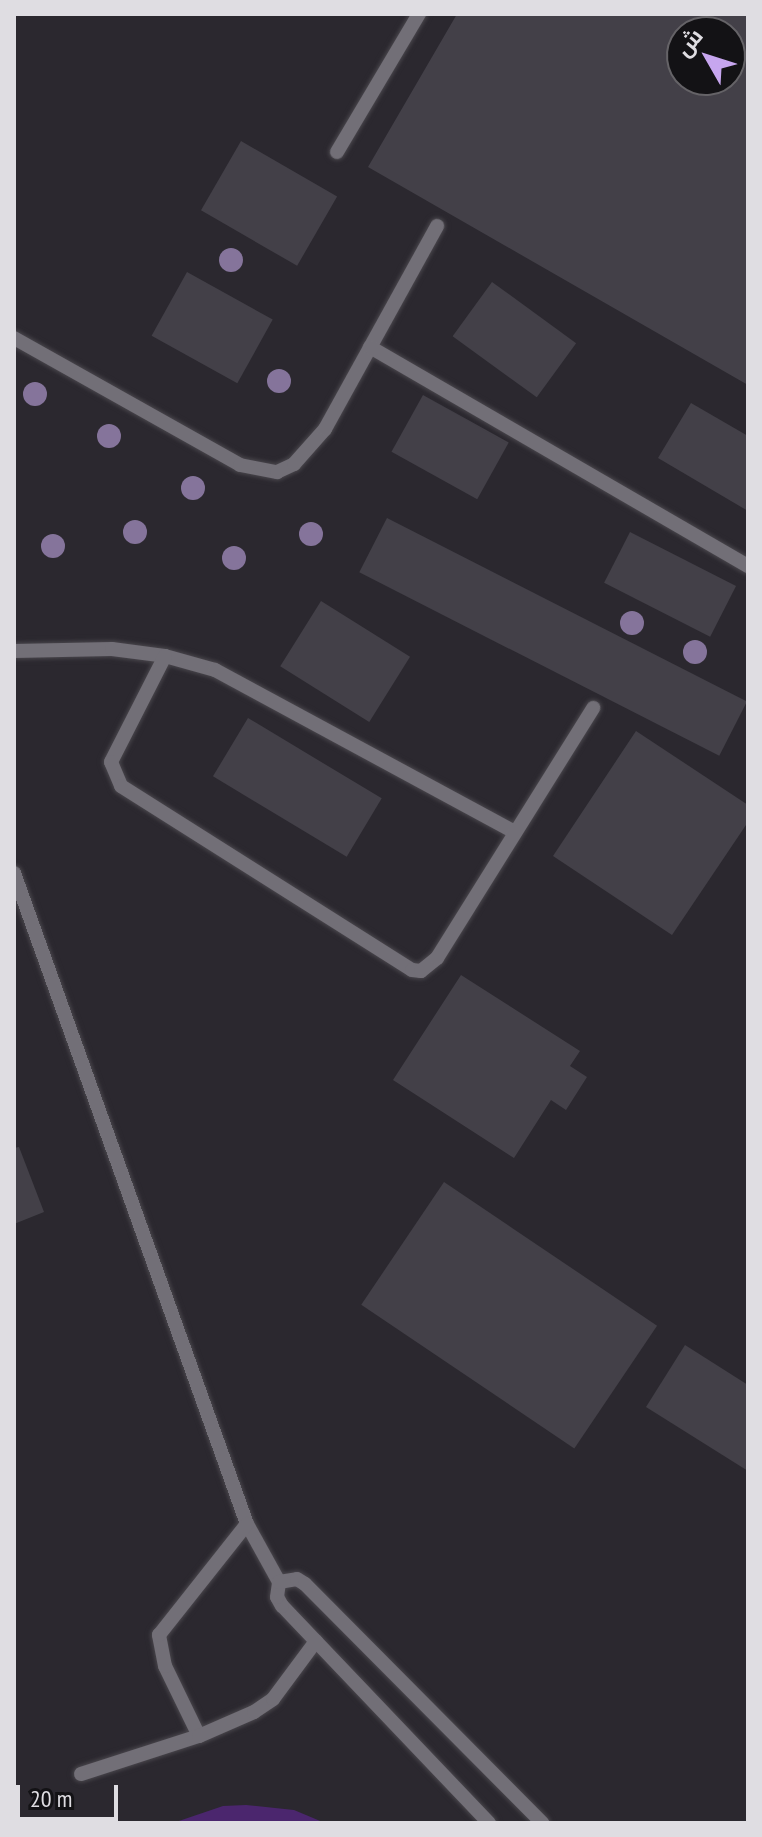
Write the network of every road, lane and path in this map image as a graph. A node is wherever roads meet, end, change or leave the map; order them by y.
1 (419, 14) edge
2 (337, 152) dead end
3 (437, 226) dead end
4 (14, 338) edge
5 (370, 347) junction
6 (748, 566) edge
7 (14, 651) edge
8 (165, 656) junction
9 (593, 708) dead end
10 (515, 832) junction
11 (14, 873) edge
12 (247, 1524) junction
13 (279, 1582) junction
14 (316, 1641) junction
15 (199, 1736) junction
16 (81, 1774) dead end
17 (489, 1823) edge
18 (542, 1823) edge

1 - 2 lane
3 - 5 lane
4 - 5 lane
5 - 6 lane
7 - 8 lane
8 - 10 lane
8 - 10 lane
9 - 10 lane
11 - 12 lane
12 - 13 lane
12 - 15 lane
13 - 14 lane
13 - 18 lane
14 - 15 lane
14 - 17 lane
15 - 16 lane

